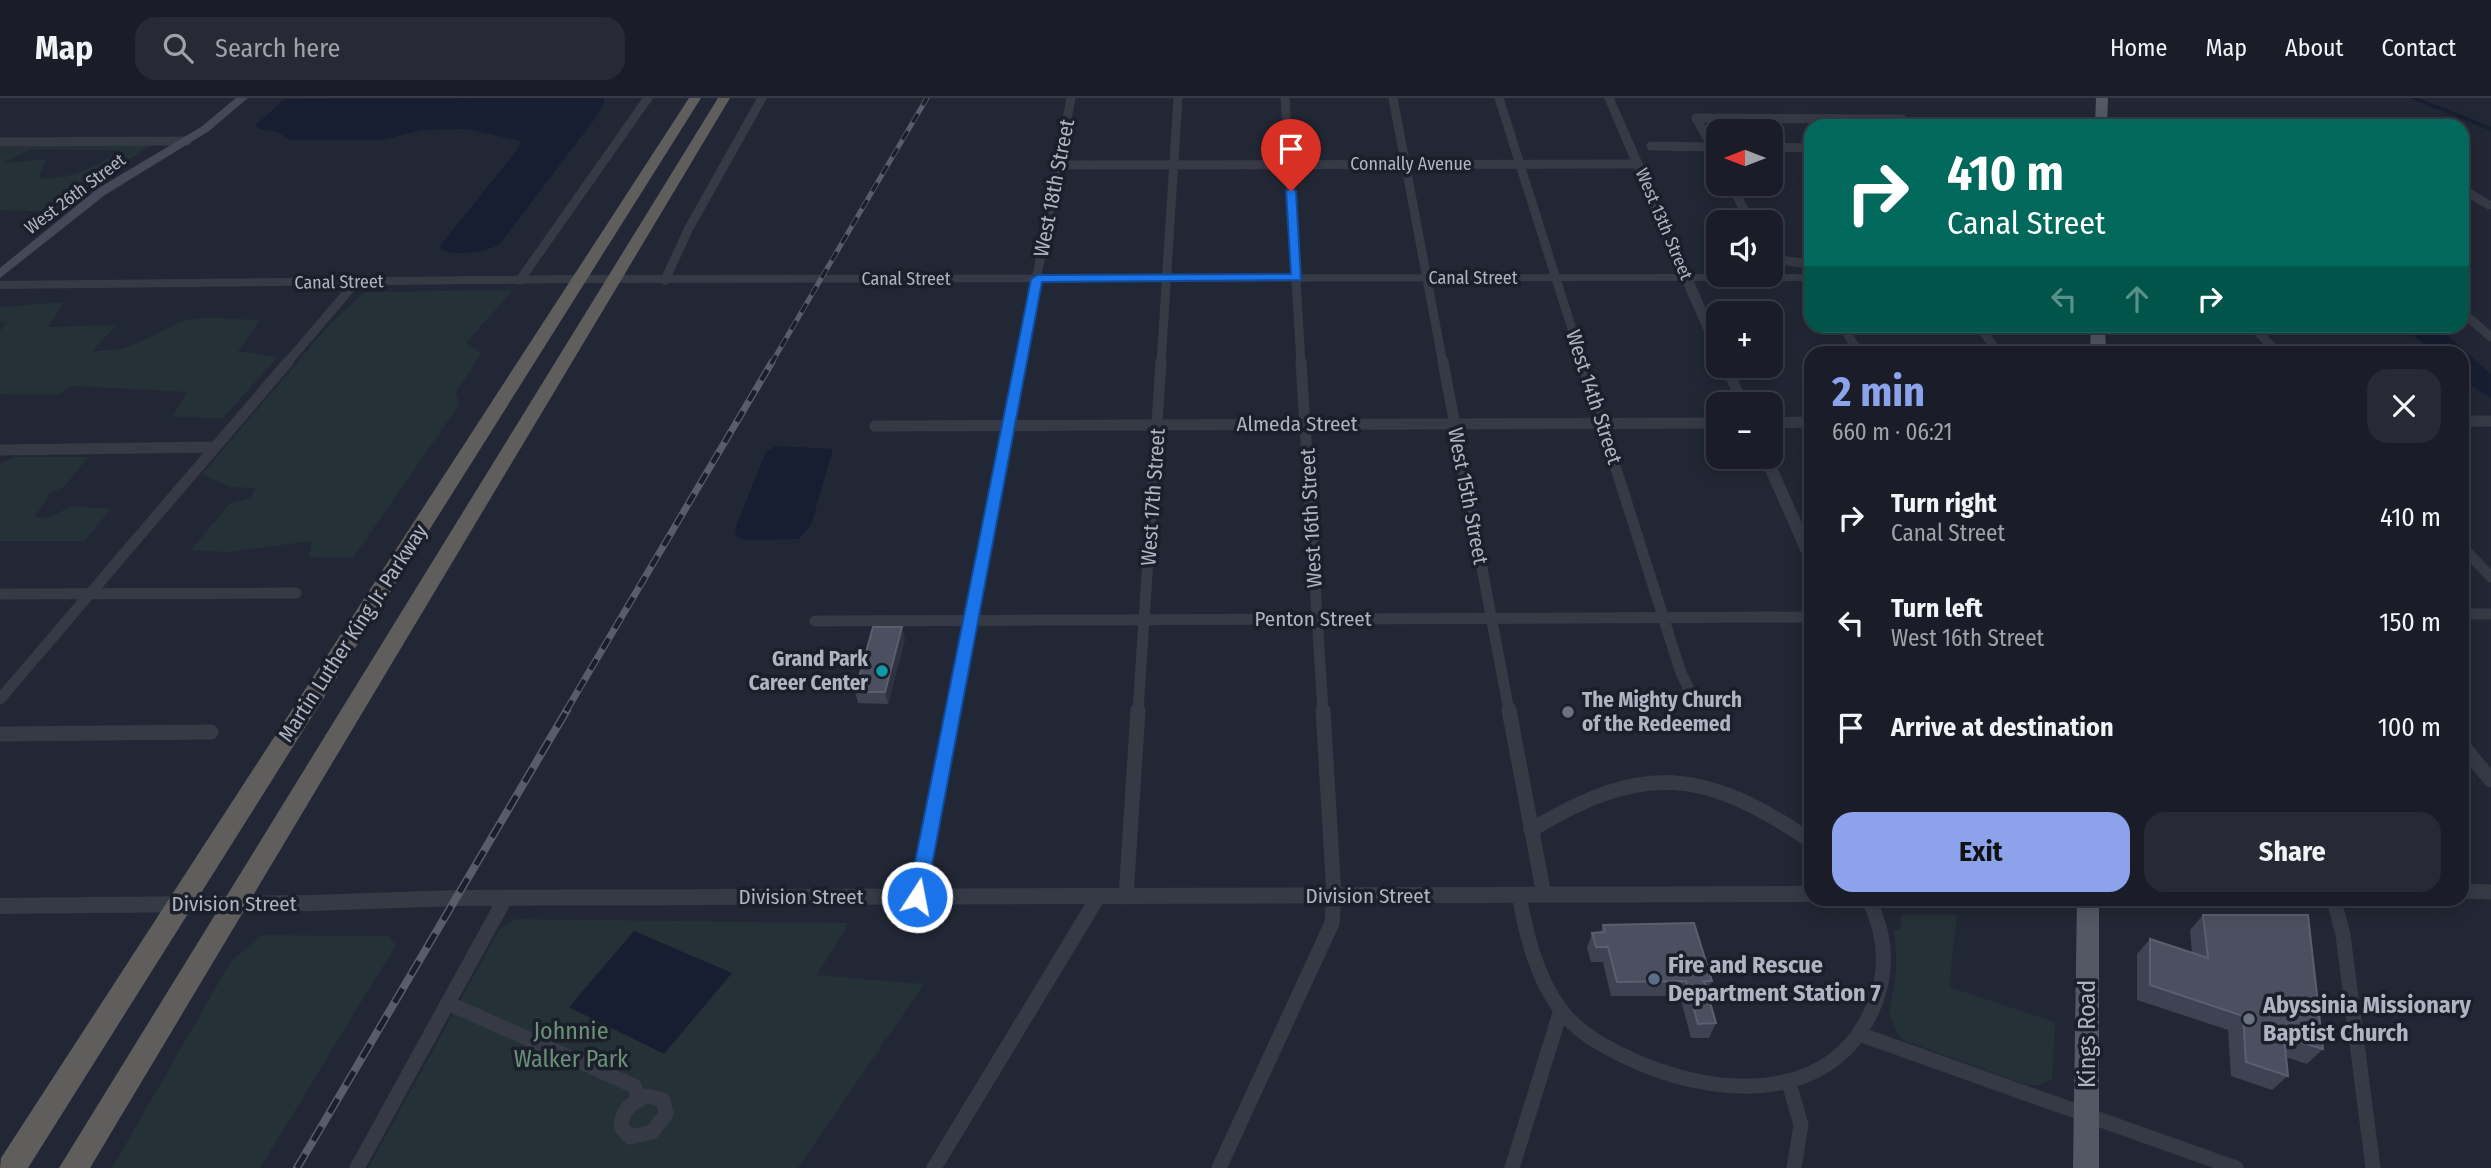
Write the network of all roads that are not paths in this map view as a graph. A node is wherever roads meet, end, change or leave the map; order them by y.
1 (243, 98) edge
2 (648, 98) edge
3 (695, 98) edge
4 (724, 98) edge
5 (762, 98) edge
6 (1071, 98) edge
7 (1178, 98) edge
8 (1285, 98) edge
9 (1393, 98) edge
10 (1499, 98) edge
11 (1609, 98) edge
12 (2102, 98) edge
13 (1902, 119) edge
14 (2101, 119) edge
15 (1706, 134) edge
16 (187, 141) junction
17 (0, 142) edge
18 (1651, 146) dead end
19 (1706, 147) edge
20 (1783, 147) edge
21 (1804, 148) edge
22 (1289, 164) junction
23 (1405, 164) junction
24 (1520, 164) junction
25 (1638, 164) junction
26 (1058, 165) junction
27 (1173, 165) junction
28 (2469, 193) edge
29 (2489, 205) dead end
30 (1783, 260) edge
31 (1804, 263) edge
32 (0, 274) edge
33 (1556, 277) junction
34 (1688, 277) junction
35 (1804, 277) edge
36 (1167, 278) junction
37 (1297, 278) junction
38 (1427, 278) junction
39 (579, 279) junction
40 (1037, 279) junction
41 (520, 280) junction
42 (613, 280) junction
43 (665, 280) junction
44 (356, 282) junction
45 (0, 285) edge
46 (2469, 319) edge
47 (1706, 321) edge
48 (2259, 333) edge
49 (2491, 337) edge
50 (2271, 346) edge
51 (2469, 421) edge
52 (2491, 421) edge
53 (1804, 422) edge
54 (1454, 423) junction
55 (1603, 423) junction
56 (1706, 423) edge
57 (1783, 423) edge
58 (1158, 424) junction
59 (1306, 424) junction
60 (1008, 425) junction
61 (875, 426) dead end
62 (214, 447) junction
63 (0, 450) edge
64 (1771, 469) edge
65 (1804, 543) edge
66 (2469, 554) edge
67 (2491, 577) edge
68 (90, 593) junction
69 (296, 593) dead end
70 (0, 594) edge
71 (2469, 614) edge
72 (2491, 614) edge
73 (1804, 617) edge
74 (1491, 618) junction
75 (1664, 618) junction
76 (1317, 619) junction
77 (972, 620) junction
78 (1144, 620) junction
79 (815, 621) dead end
80 (1692, 695) dead end
81 (0, 699) edge
82 (211, 732) dead end
83 (0, 734) edge
84 (2469, 754) edge
85 (2491, 780) edge
86 (1531, 830) junction
87 (1804, 837) edge
88 (2469, 891) edge
89 (2491, 892) edge
90 (1804, 894) edge
91 (1519, 895) junction
92 (1544, 895) junction
93 (1334, 896) junction
94 (917, 897) junction
95 (1098, 897) junction
96 (1126, 897) junction
97 (505, 899) junction
98 (180, 904) junction
99 (236, 904) junction
100 (0, 906) edge
101 (1872, 906) edge
102 (2088, 906) edge
103 (2336, 906) edge
104 (448, 1003) junction
105 (1561, 1010) junction
106 (1862, 1035) junction
107 (1789, 1083) junction
108 (639, 1098) dead end
109 (2087, 1116) junction
110 (11, 1168) edge
111 (74, 1168) edge
112 (357, 1168) edge
113 (934, 1168) edge
114 (1219, 1168) edge
115 (1511, 1168) edge
116 (1794, 1168) edge
117 (2087, 1168) edge
118 (2236, 1168) edge
119 (2373, 1168) edge

1 - 16 main road, West 26th Street
2 - 41 street
3 - 39 highway, Martin Luther King Jr. Parkway
4 - 42 highway, Martin Luther King Jr. Parkway
5 - 43 street
6 - 26 street, West 18th Street
7 - 27 street, West 17th Street
8 - 22 street, West 16th Street
9 - 23 street, West 15th Street
10 - 24 street, West 14th Street
11 - 25 street, West 13th Street
12 - 14 main road
13 - 15 street
16 - 17 street
16 - 32 main road, West 26th Street
18 - 19 street
20 - 21 street
22 - 23 street, Connally Avenue
22 - 27 street, Connally Avenue
22 - 37 street, West 16th Street
23 - 24 street, Connally Avenue
23 - 38 street, West 15th Street
24 - 25 street, Connally Avenue
24 - 33 street, West 14th Street
25 - 34 street, West 13th Street
26 - 27 street, Connally Avenue
26 - 40 street, West 18th Street
27 - 36 street, West 17th Street
28 - 29 street
30 - 31 street
33 - 34 street, Canal Street
33 - 38 street, Canal Street
33 - 55 street, West 14th Street
34 - 35 street, Canal Street
34 - 47 street, West 13th Street
36 - 37 street, Canal Street
36 - 40 street, Canal Street
36 - 58 street, West 17th Street
37 - 38 street, Canal Street
37 - 59 street, West 16th Street
38 - 54 street, West 15th Street
39 - 41 street, Canal Street
39 - 42 street, Canal Street
39 - 98 highway, Martin Luther King Jr. Parkway
40 - 43 street, Canal Street
40 - 60 street, West 18th Street
41 - 44 street, Canal Street
42 - 43 street, Canal Street
42 - 99 highway, Martin Luther King Jr. Parkway
44 - 45 street, Canal Street
44 - 62 street
46 - 49 street
48 - 50 street
51 - 52 street
53 - 57 street
54 - 55 street, Almeda Street
54 - 59 street, Almeda Street
54 - 74 street, West 15th Street
55 - 56 street, Almeda Street
55 - 75 street, West 14th Street
58 - 59 street, Almeda Street
58 - 60 street, Almeda Street
58 - 78 street, West 17th Street
59 - 76 street, West 16th Street
60 - 61 street, Almeda Street
60 - 77 street, West 18th Street
62 - 63 street
62 - 68 street
64 - 65 street
66 - 67 street
68 - 69 street
68 - 70 street
68 - 81 street
71 - 72 street
73 - 75 street, Penton Street
74 - 75 street, Penton Street
74 - 76 street, Penton Street
74 - 86 street, West 15th Street
75 - 80 street, West 14th Street
76 - 78 street, Penton Street
76 - 93 street, West 16th Street
77 - 78 street, Penton Street
77 - 79 street, Penton Street
77 - 94 street, West 18th Street
78 - 96 street, West 17th Street
82 - 83 street
84 - 85 street
86 - 87 street
86 - 92 street, West 15th Street
88 - 89 street
90 - 92 street, Division Street
91 - 92 street, Division Street
91 - 93 street, Division Street
91 - 105 street
93 - 96 street, Division Street
93 - 114 street, West 16th Street
94 - 95 street, Division Street
94 - 97 street, Division Street
95 - 96 street, Division Street
95 - 113 street
97 - 99 street, Division Street
97 - 104 street
98 - 99 street, Division Street
98 - 100 street, Division Street
98 - 110 highway, Martin Luther King Jr. Parkway
99 - 111 highway, Martin Luther King Jr. Parkway
101 - 106 street
102 - 109 main road, Kings Road
103 - 119 street
104 - 108 street
104 - 112 street
105 - 107 street
105 - 115 street
106 - 107 street
106 - 109 street
107 - 116 street
109 - 117 main road, Kings Road
109 - 118 street

